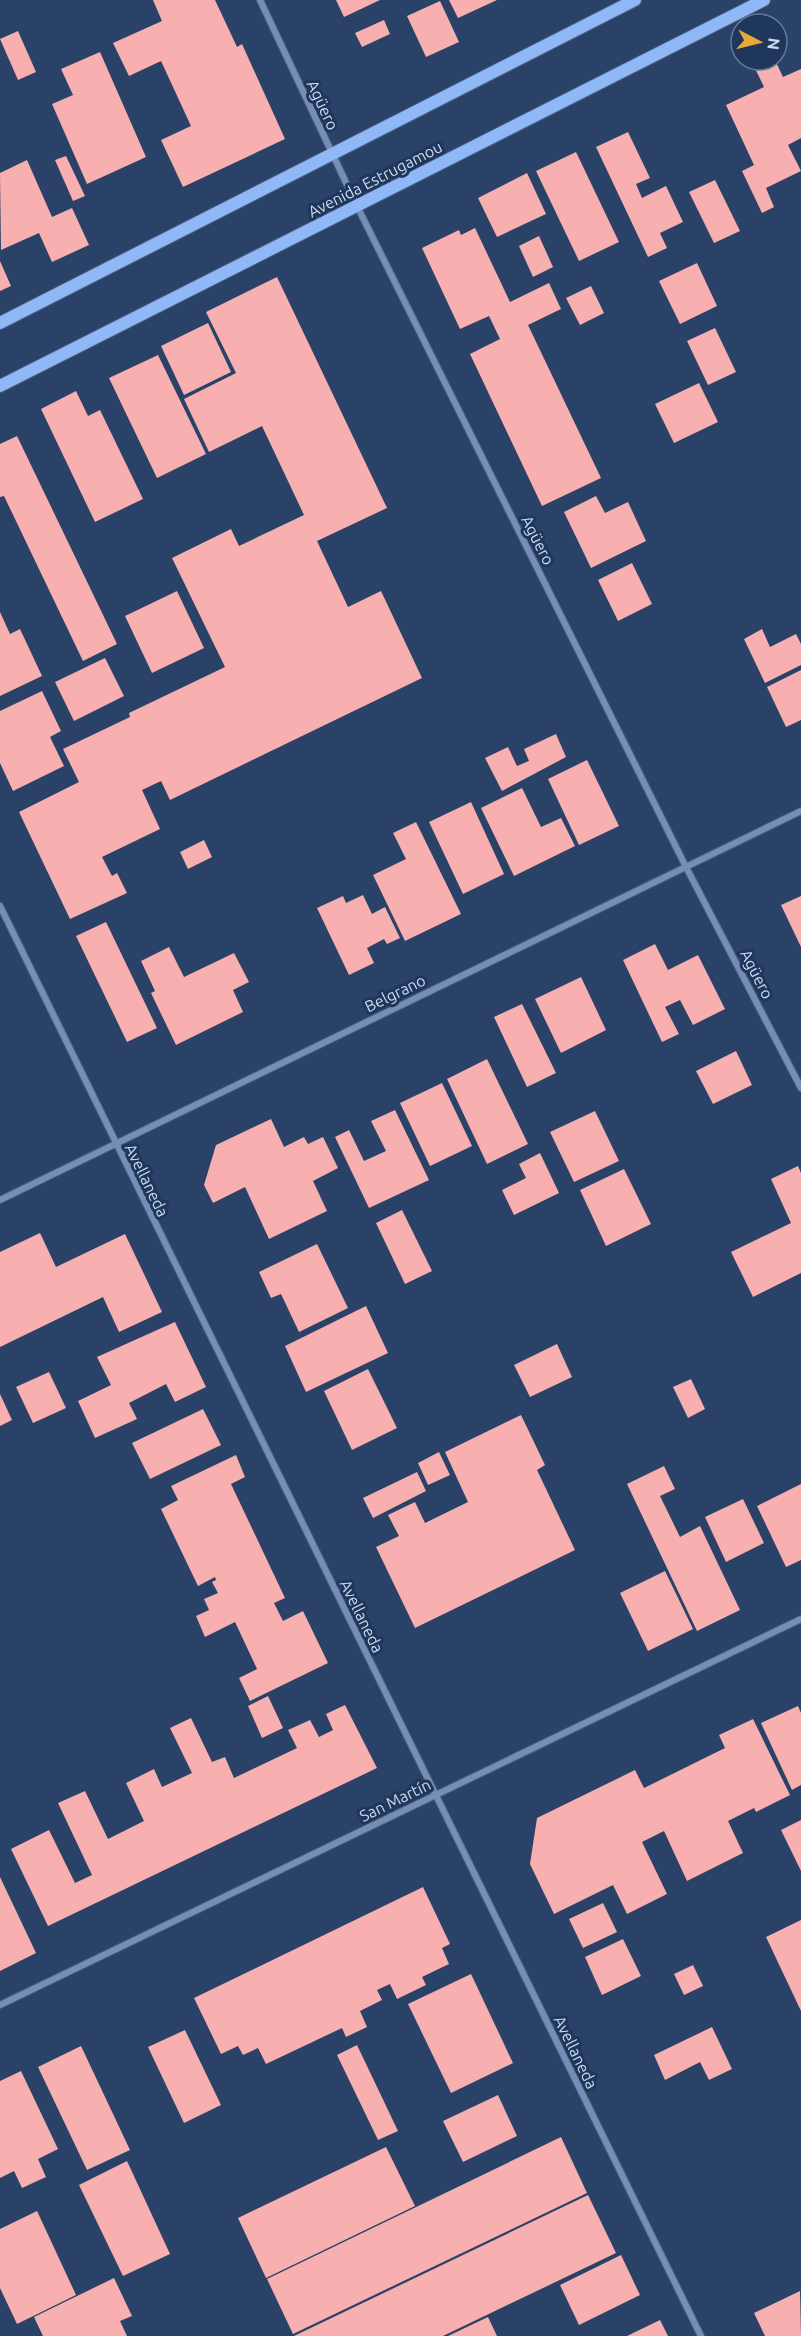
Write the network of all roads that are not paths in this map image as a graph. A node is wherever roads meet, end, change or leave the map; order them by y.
1 (260, 0) edge
2 (634, 0) edge
3 (764, 0) edge
4 (331, 155) junction
5 (357, 206) junction
6 (0, 323) edge
7 (0, 386) edge
8 (801, 811) edge
9 (686, 867) junction
10 (0, 906) edge
11 (801, 1088) edge
12 (115, 1144) junction
13 (0, 1200) edge
14 (801, 1618) edge
15 (435, 1795) junction
16 (0, 2005) edge
17 (701, 2336) edge

1 - 4 street, Agüero
2 - 4 main road
3 - 5 main road, Avenida Estrugamou
4 - 5 street, Agüero
4 - 6 main road
5 - 7 main road, Avenida Estrugamou
5 - 9 street, Agüero
8 - 9 street, Belgrano
9 - 11 street, Agüero
9 - 12 street, Belgrano
10 - 12 street, Avellaneda
12 - 13 street, Belgrano
12 - 15 street, Avellaneda
14 - 15 street, San Martín
15 - 16 street, San Martín
15 - 17 street, Avellaneda

